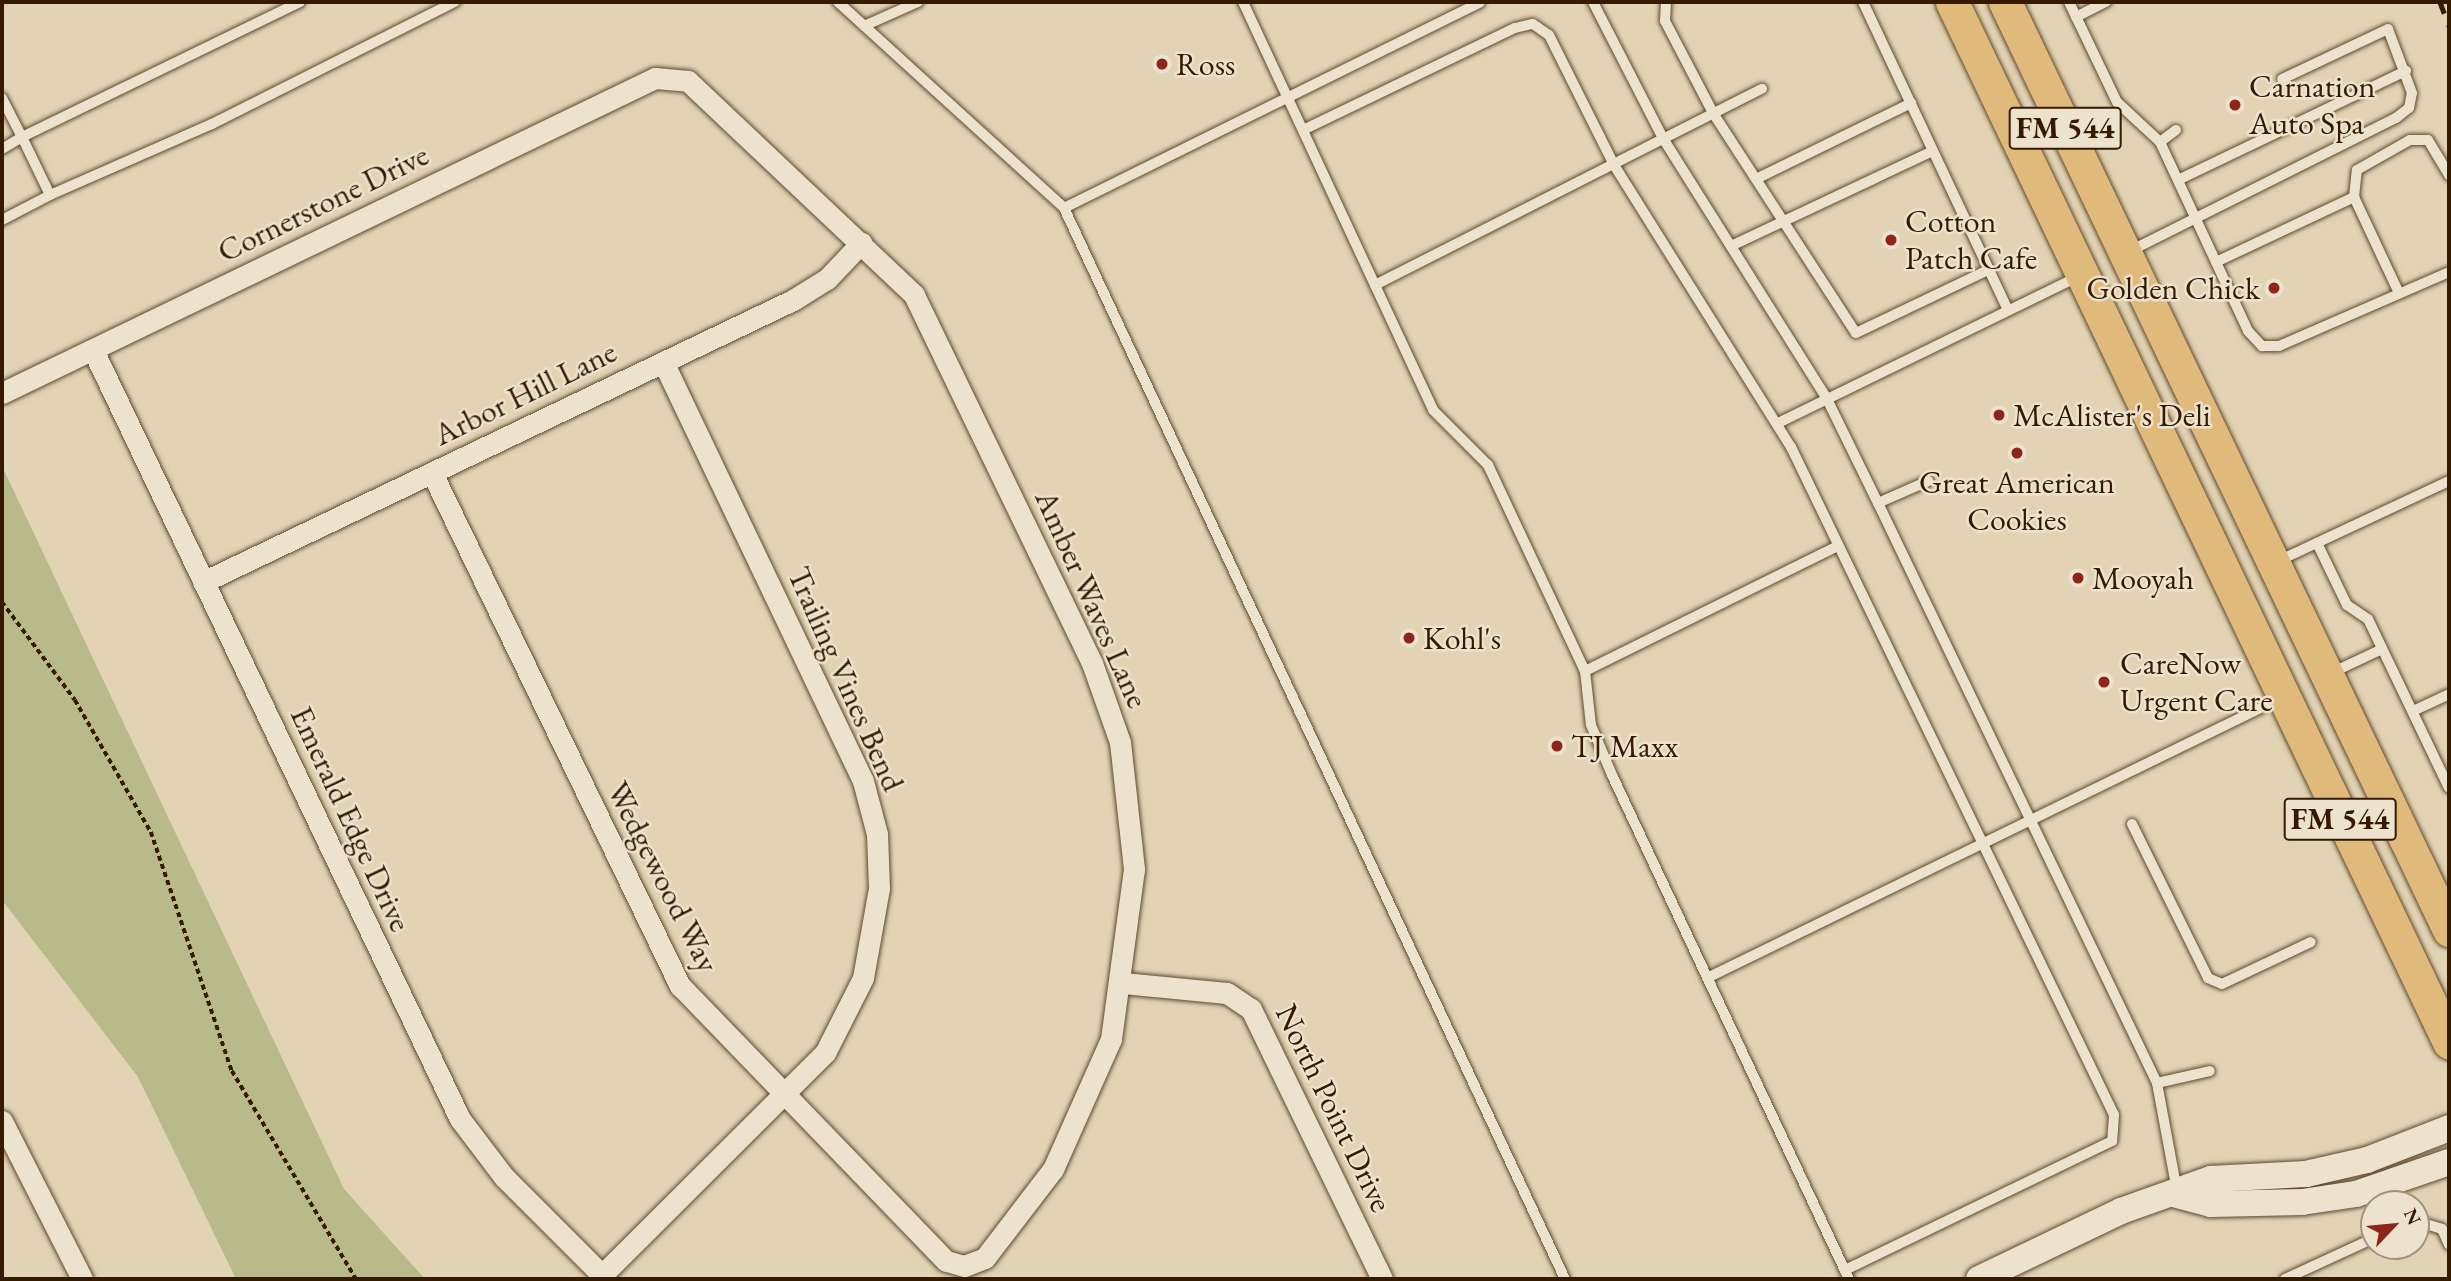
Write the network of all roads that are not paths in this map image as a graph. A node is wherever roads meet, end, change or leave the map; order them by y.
1 (300, 2) edge
2 (455, 2) edge
3 (838, 2) edge
4 (918, 2) edge
5 (1243, 2) edge
6 (1480, 2) edge
7 (1593, 2) edge
8 (1666, 2) edge
9 (1863, 2) edge
10 (1952, 2) edge
11 (2005, 2) edge
12 (2069, 2) edge
13 (2106, 2) edge
14 (2076, 16) junction
15 (864, 26) junction
16 (2406, 71) junction
17 (673, 75) joint
18 (2282, 79) dead end
19 (1762, 89) dead end
20 (1288, 97) junction
21 (2, 98) edge
22 (1911, 103) junction
23 (1713, 113) junction
24 (1303, 130) junction
25 (2176, 130) dead end
26 (22, 137) junction
27 (1664, 140) junction
28 (2160, 142) junction
29 (2, 149) edge
30 (1933, 150) junction
31 (1614, 165) junction
32 (2449, 175) edge
33 (1756, 179) junction
34 (2178, 180) junction
35 (50, 195) junction
36 (2354, 197) junction
37 (1064, 208) junction
38 (2, 220) edge
39 (2194, 220) junction
40 (1783, 221) junction
41 (861, 243) junction
42 (1731, 246) junction
43 (2126, 254) junction
44 (2216, 262) junction
45 (1990, 269) junction
46 (2449, 272) edge
47 (2080, 276) junction
48 (1375, 285) junction
49 (2399, 293) junction
50 (2008, 310) junction
51 (93, 350) junction
52 (663, 362) junction
53 (2, 393) edge
54 (1826, 397) junction
55 (1778, 423) junction
56 (432, 473) junction
57 (1928, 481) dead end
58 (2449, 481) edge
59 (1878, 503) junction
60 (2317, 543) junction
61 (1838, 546) junction
62 (2276, 562) junction
63 (203, 582) junction
64 (2382, 649) junction
65 (1585, 671) junction
66 (2328, 675) junction
67 (2449, 694) edge
68 (2281, 698) junction
69 (2413, 711) junction
70 (2444, 764) edge
71 (2449, 788) edge
72 (2030, 820) junction
73 (2132, 824) dead end
74 (1981, 845) junction
75 (2449, 930) edge
76 (2311, 942) dead end
77 (1707, 978) junction
78 (1123, 983) junction
79 (2449, 1042) edge
80 (2210, 1071) dead end
81 (2157, 1083) junction
82 (784, 1097) junction
83 (2, 1121) edge
84 (2449, 1128) edge
85 (2449, 1162) edge
86 (2177, 1195) junction
87 (2430, 1225) edge
88 (2360, 1244) edge
89 (2449, 1245) edge
90 (964, 1266) joint
91 (2311, 1267) junction
92 (1847, 1275) edge
93 (604, 1277) edge
94 (82, 1279) edge
95 (1382, 1279) edge
96 (1565, 1279) edge
97 (1979, 1279) edge
98 (2285, 1279) edge
99 (2317, 1279) edge

1 - 26 lane
2 - 35 lane
3 - 15 lane
4 - 15 lane
5 - 20 lane
6 - 20 lane
7 - 27 lane
8 - 23 lane
9 - 22 lane
10 - 47 main road, FM 544 / FM 544
11 - 43 main road, FM 544 / FM 544
12 - 14 lane
13 - 14 lane
14 - 28 lane
15 - 37 lane
16 - 18 lane
16 - 34 lane
16 - 39 lane
17 - 41 street, Amber Waves Lane
17 - 51 street, Cornerstone Drive
19 - 23 lane
20 - 24 lane
20 - 37 lane
21 - 26 lane
22 - 30 lane
22 - 33 lane
23 - 27 lane
23 - 33 lane
24 - 31 lane
24 - 48 lane
25 - 28 lane
26 - 29 lane
26 - 35 lane
27 - 31 lane
27 - 42 lane
28 - 34 lane
30 - 40 lane
30 - 45 lane
31 - 48 lane
31 - 55 lane
32 - 36 lane
33 - 40 lane
34 - 39 lane
35 - 38 lane
36 - 44 lane
36 - 49 lane
37 - 96 lane
39 - 43 lane
39 - 44 lane
40 - 42 lane
40 - 45 lane
41 - 52 street, Arbor Hill Lane
41 - 78 street, Amber Waves Lane
42 - 54 lane
43 - 47 main road
43 - 62 main road, FM 544 / FM 544
44 - 49 lane
45 - 50 lane
46 - 49 lane
47 - 50 lane
47 - 68 main road, FM 544 / FM 544
48 - 65 lane
50 - 54 lane
51 - 53 street, Cornerstone Drive
51 - 63 street, Emerald Edge Drive
52 - 56 street, Arbor Hill Lane
52 - 82 street, Trailing Vines Bend
54 - 55 lane
54 - 59 lane
55 - 61 lane
56 - 63 street, Arbor Hill Lane
56 - 82 street, Wedgewood Way
57 - 59 lane
58 - 60 lane
59 - 72 lane
60 - 62 lane
60 - 64 lane
61 - 65 lane
61 - 74 lane
62 - 66 main road, FM 544 / FM 544
63 - 93 street, Emerald Edge Drive
64 - 66 lane
64 - 69 lane
65 - 77 lane
66 - 68 main road
66 - 75 main road, FM 544 / FM 544
67 - 69 lane
68 - 72 lane
68 - 79 main road, FM 544 / FM 544
69 - 70 lane
70 - 71 lane
72 - 74 lane
72 - 81 lane
73 - 76 lane
74 - 77 lane
74 - 92 lane
77 - 92 lane
78 - 90 street, Amber Waves Lane
78 - 95 street, North Point Drive
80 - 81 lane
81 - 86 lane
82 - 90 street, Wedgewood Way
82 - 93 street, Trailing Vines Bend
83 - 94 street
84 - 86 street
85 - 86 street
86 - 97 street
87 - 89 lane
88 - 91 lane
91 - 98 lane
91 - 99 lane

